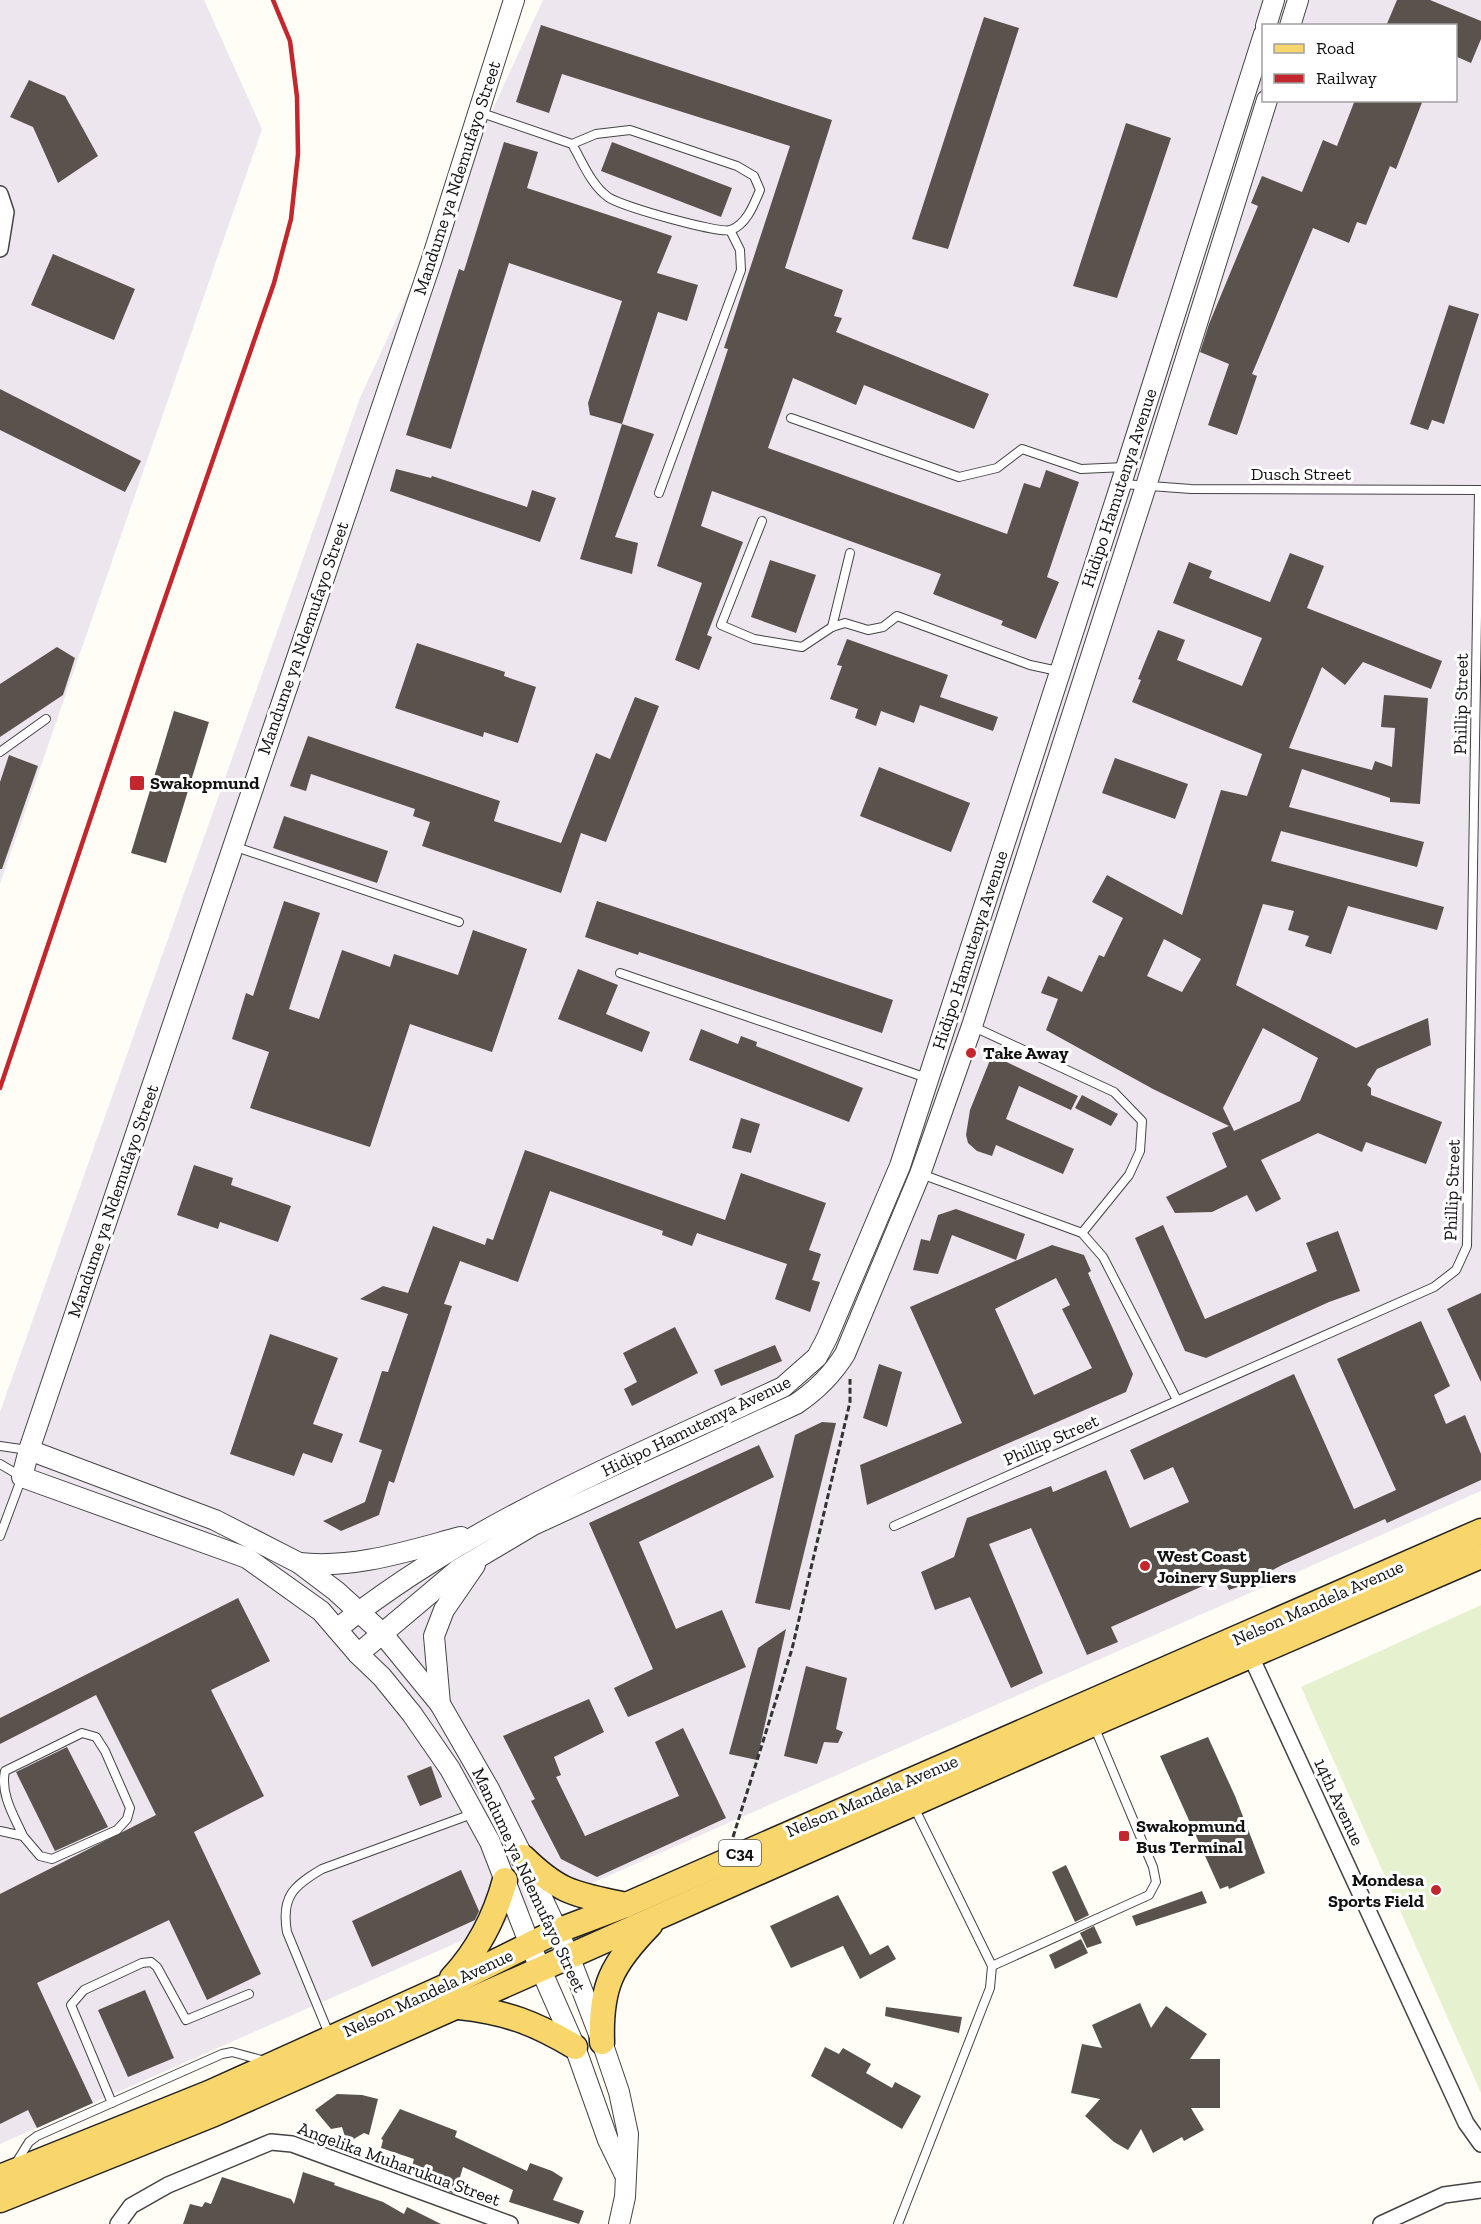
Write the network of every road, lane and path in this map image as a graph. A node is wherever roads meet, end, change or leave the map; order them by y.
1 (514, 0) edge
2 (1274, 0) edge
3 (1298, 0) edge
4 (1267, 24) edge
5 (1291, 24) edge
6 (1262, 37) edge
7 (1266, 102) edge
8 (479, 112) junction
9 (572, 144) junction
10 (0, 194) edge
11 (730, 230) junction
12 (0, 249) edge
13 (791, 418) dead end
14 (1124, 476) junction
15 (1146, 486) junction
16 (1480, 490) edge
17 (659, 493) dead end
18 (762, 521) dead end
19 (850, 553) dead end
20 (832, 627) junction
21 (1060, 671) junction
22 (46, 719) dead end
23 (0, 752) edge
24 (232, 845) junction
25 (459, 922) dead end
26 (620, 973) dead end
27 (972, 1026) junction
28 (928, 1078) junction
29 (900, 1166) junction
30 (920, 1174) junction
31 (1082, 1233) junction
32 (845, 1354) junction
33 (1177, 1400) junction
34 (0, 1446) edge
35 (29, 1450) junction
36 (0, 1464) edge
37 (22, 1478) junction
38 (894, 1526) dead end
39 (1481, 1531) edge
40 (480, 1532) junction
41 (0, 1536) edge
42 (484, 1554) junction
43 (1481, 1556) edge
44 (299, 1563) junction
45 (358, 1612) junction
46 (337, 1629) junction
47 (381, 1632) junction
48 (1246, 1646) junction
49 (358, 1654) junction
50 (440, 1704) junction
51 (1093, 1724) junction
52 (913, 1805) junction
53 (474, 1814) junction
54 (0, 1831) edge
55 (23, 1836) junction
56 (523, 1857) junction
57 (726, 1859) junction
58 (505, 1880) junction
59 (626, 1905) junction
60 (658, 1917) junction
61 (557, 1931) junction
62 (530, 1945) junction
63 (569, 1956) junction
64 (992, 1966) junction
65 (540, 1970) junction
66 (444, 1987) junction
67 (249, 1994) dead end
68 (458, 2007) junction
69 (330, 2038) junction
70 (602, 2042) junction
71 (575, 2046) junction
72 (275, 2063) junction
73 (112, 2103) junction
74 (1481, 2144) edge
75 (624, 2173) junction
76 (4, 2175) edge
77 (1481, 2190) edge
78 (0, 2200) edge
79 (118, 2224) edge
80 (510, 2224) edge
81 (619, 2224) edge
82 (898, 2224) edge
83 (1381, 2224) edge

1 - 8 street, Mandume ya Ndemufayo Street
2 - 4 street
3 - 5 street
6 - 14 street, Hidipo Hamutenya Avenue
7 - 15 street, Hidipo Hamutenya Avenue
8 - 9 lane
8 - 24 street, Mandume ya Ndemufayo Street
9 - 11 lane
9 - 11 lane
10 - 12 street
11 - 17 lane
13 - 14 lane, Dusch Street
14 - 15 lane, Dusch Street
14 - 21 street, Hidipo Hamutenya Avenue
15 - 16 lane, Dusch Street
15 - 27 street, Hidipo Hamutenya Avenue
16 - 33 lane, Phillip Street
18 - 20 lane
19 - 20 lane
20 - 21 lane
21 - 28 street, Hidipo Hamutenya Avenue
22 - 23 lane
24 - 25 lane
24 - 35 street, Mandume ya Ndemufayo Street
26 - 28 lane
27 - 30 street, Hidipo Hamutenya Avenue
27 - 31 lane
28 - 29 street, Hidipo Hamutenya Avenue
29 - 30 lane
29 - 40 street, Hidipo Hamutenya Avenue
30 - 31 lane
30 - 32 street, Hidipo Hamutenya Avenue
31 - 33 lane
32 - 42 street, Hidipo Hamutenya Avenue
32 - 57 path
33 - 38 lane, Phillip Street
34 - 35 lane
35 - 37 street
35 - 44 street, Mandume ya Ndemufayo Street
36 - 37 lane
37 - 41 lane
37 - 46 street, Mandume ya Ndemufayo Street
39 - 48 main road, Nelson Mandela Avenue / C34
40 - 44 street
40 - 45 street, Hidipo Hamutenya Avenue
42 - 47 street, Hidipo Hamutenya Avenue
42 - 50 street
43 - 48 main road, Nelson Mandela Avenue / C34
44 - 45 street, Mandume ya Ndemufayo Street
45 - 46 street, Hidipo Hamutenya Avenue
45 - 47 street, Mandume ya Ndemufayo Street
46 - 49 street, Mandume ya Ndemufayo Street
47 - 49 street, Hidipo Hamutenya Avenue
47 - 50 street, Mandume ya Ndemufayo Street
48 - 51 main road, Nelson Mandela Avenue / C34
48 - 57 main road, Nelson Mandela Avenue / C34
48 - 74 street, 14th Avenue
49 - 53 street, Mandume ya Ndemufayo Street
50 - 56 street, Mandume ya Ndemufayo Street
51 - 52 main road, Nelson Mandela Avenue / C34
51 - 64 lane
52 - 60 main road, Nelson Mandela Avenue / C34
52 - 64 lane
53 - 58 street, Mandume ya Ndemufayo Street
53 - 69 lane
54 - 55 lane
55 - 55 lane
56 - 59 main road
56 - 61 street, Mandume ya Ndemufayo Street
57 - 59 main road, Nelson Mandela Avenue / C34
58 - 62 street, Mandume ya Ndemufayo Street
58 - 66 main road
59 - 61 main road, Nelson Mandela Avenue / C34
60 - 63 main road, Nelson Mandela Avenue / C34
60 - 70 main road
61 - 62 main road, Nelson Mandela Avenue / C34
61 - 63 street, Mandume ya Ndemufayo Street
62 - 65 street, Mandume ya Ndemufayo Street
62 - 66 main road, Nelson Mandela Avenue / C34
63 - 65 main road, Nelson Mandela Avenue / C34
63 - 70 street, Mandume ya Ndemufayo Street
64 - 82 lane
65 - 68 main road, Nelson Mandela Avenue / C34
65 - 71 street, Mandume ya Ndemufayo Street
66 - 69 main road, Nelson Mandela Avenue / C34
67 - 73 lane
68 - 71 main road
68 - 78 main road, Nelson Mandela Avenue / C34
69 - 72 main road, Nelson Mandela Avenue / C34
70 - 75 street, Mandume ya Ndemufayo Street
71 - 75 street, Mandume ya Ndemufayo Street
72 - 73 lane
72 - 76 main road, Nelson Mandela Avenue / C34
73 - 76 lane
75 - 81 street, Mandume ya Ndemufayo Street
77 - 83 street
79 - 80 street, Angelika Muharukua Street

